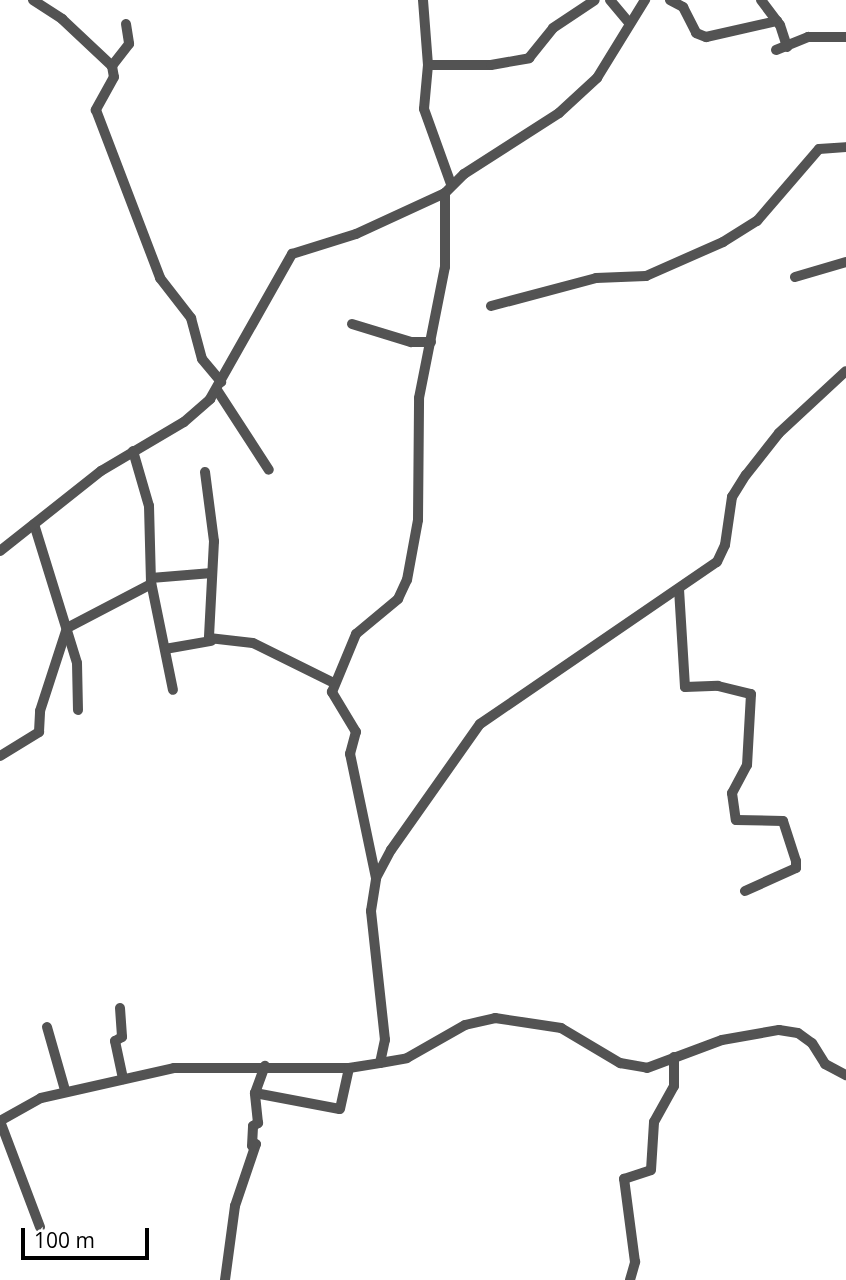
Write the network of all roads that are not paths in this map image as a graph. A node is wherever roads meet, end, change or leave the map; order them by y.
1 (33, 0) edge
2 (423, 0) edge
3 (596, 0) edge
4 (610, 0) edge
5 (645, 0) edge
6 (670, 0) edge
7 (761, 0) edge
8 (777, 20) junction
9 (629, 23) junction
10 (126, 24) dead end
11 (846, 37) edge
12 (788, 47) junction
13 (776, 50) dead end
14 (428, 65) junction
15 (111, 66) junction
16 (846, 146) edge
17 (448, 189) junction
18 (846, 262) edge
19 (796, 277) dead end
20 (491, 306) dead end
21 (352, 324) dead end
22 (430, 342) junction
23 (846, 371) edge
24 (219, 386) junction
25 (133, 451) junction
26 (269, 470) dead end
27 (205, 472) dead end
28 (34, 524) junction
29 (0, 551) edge
30 (212, 573) junction
31 (151, 581) junction
32 (679, 589) junction
33 (67, 628) junction
34 (211, 641) junction
35 (165, 649) junction
36 (334, 683) junction
37 (173, 690) dead end
38 (78, 710) dead end
39 (0, 756) edge
40 (376, 878) junction
41 (745, 891) dead end
42 (121, 1008) dead end
43 (47, 1027) dead end
44 (674, 1057) junction
45 (380, 1063) junction
46 (265, 1066) junction
47 (349, 1068) junction
48 (846, 1075) edge
49 (123, 1079) junction
50 (65, 1090) junction
51 (254, 1093) junction
52 (40, 1227) dead end
53 (225, 1280) edge
54 (630, 1280) edge

1 - 15 street
2 - 14 street
3 - 14 street
4 - 9 street
5 - 9 street
6 - 8 street
7 - 8 street
8 - 12 street
9 - 17 street
10 - 15 street
11 - 12 street
12 - 13 street
14 - 17 street
15 - 24 street
16 - 20 street
17 - 22 street
17 - 24 street
18 - 19 street
21 - 22 street
22 - 36 street
23 - 32 street
24 - 25 street
24 - 26 street
25 - 28 street
25 - 31 street
27 - 30 street
28 - 29 street
28 - 33 street
30 - 31 street
30 - 34 street
31 - 33 street
31 - 35 street
32 - 40 street
32 - 41 street
33 - 38 street
33 - 39 street
34 - 35 street
34 - 36 street
35 - 37 street
36 - 40 street
40 - 45 street
42 - 49 street
43 - 50 street
44 - 45 street
44 - 48 street
44 - 54 street
45 - 47 street
46 - 47 street
46 - 49 street
46 - 51 street
47 - 51 street
49 - 50 street
50 - 52 street
51 - 53 street

